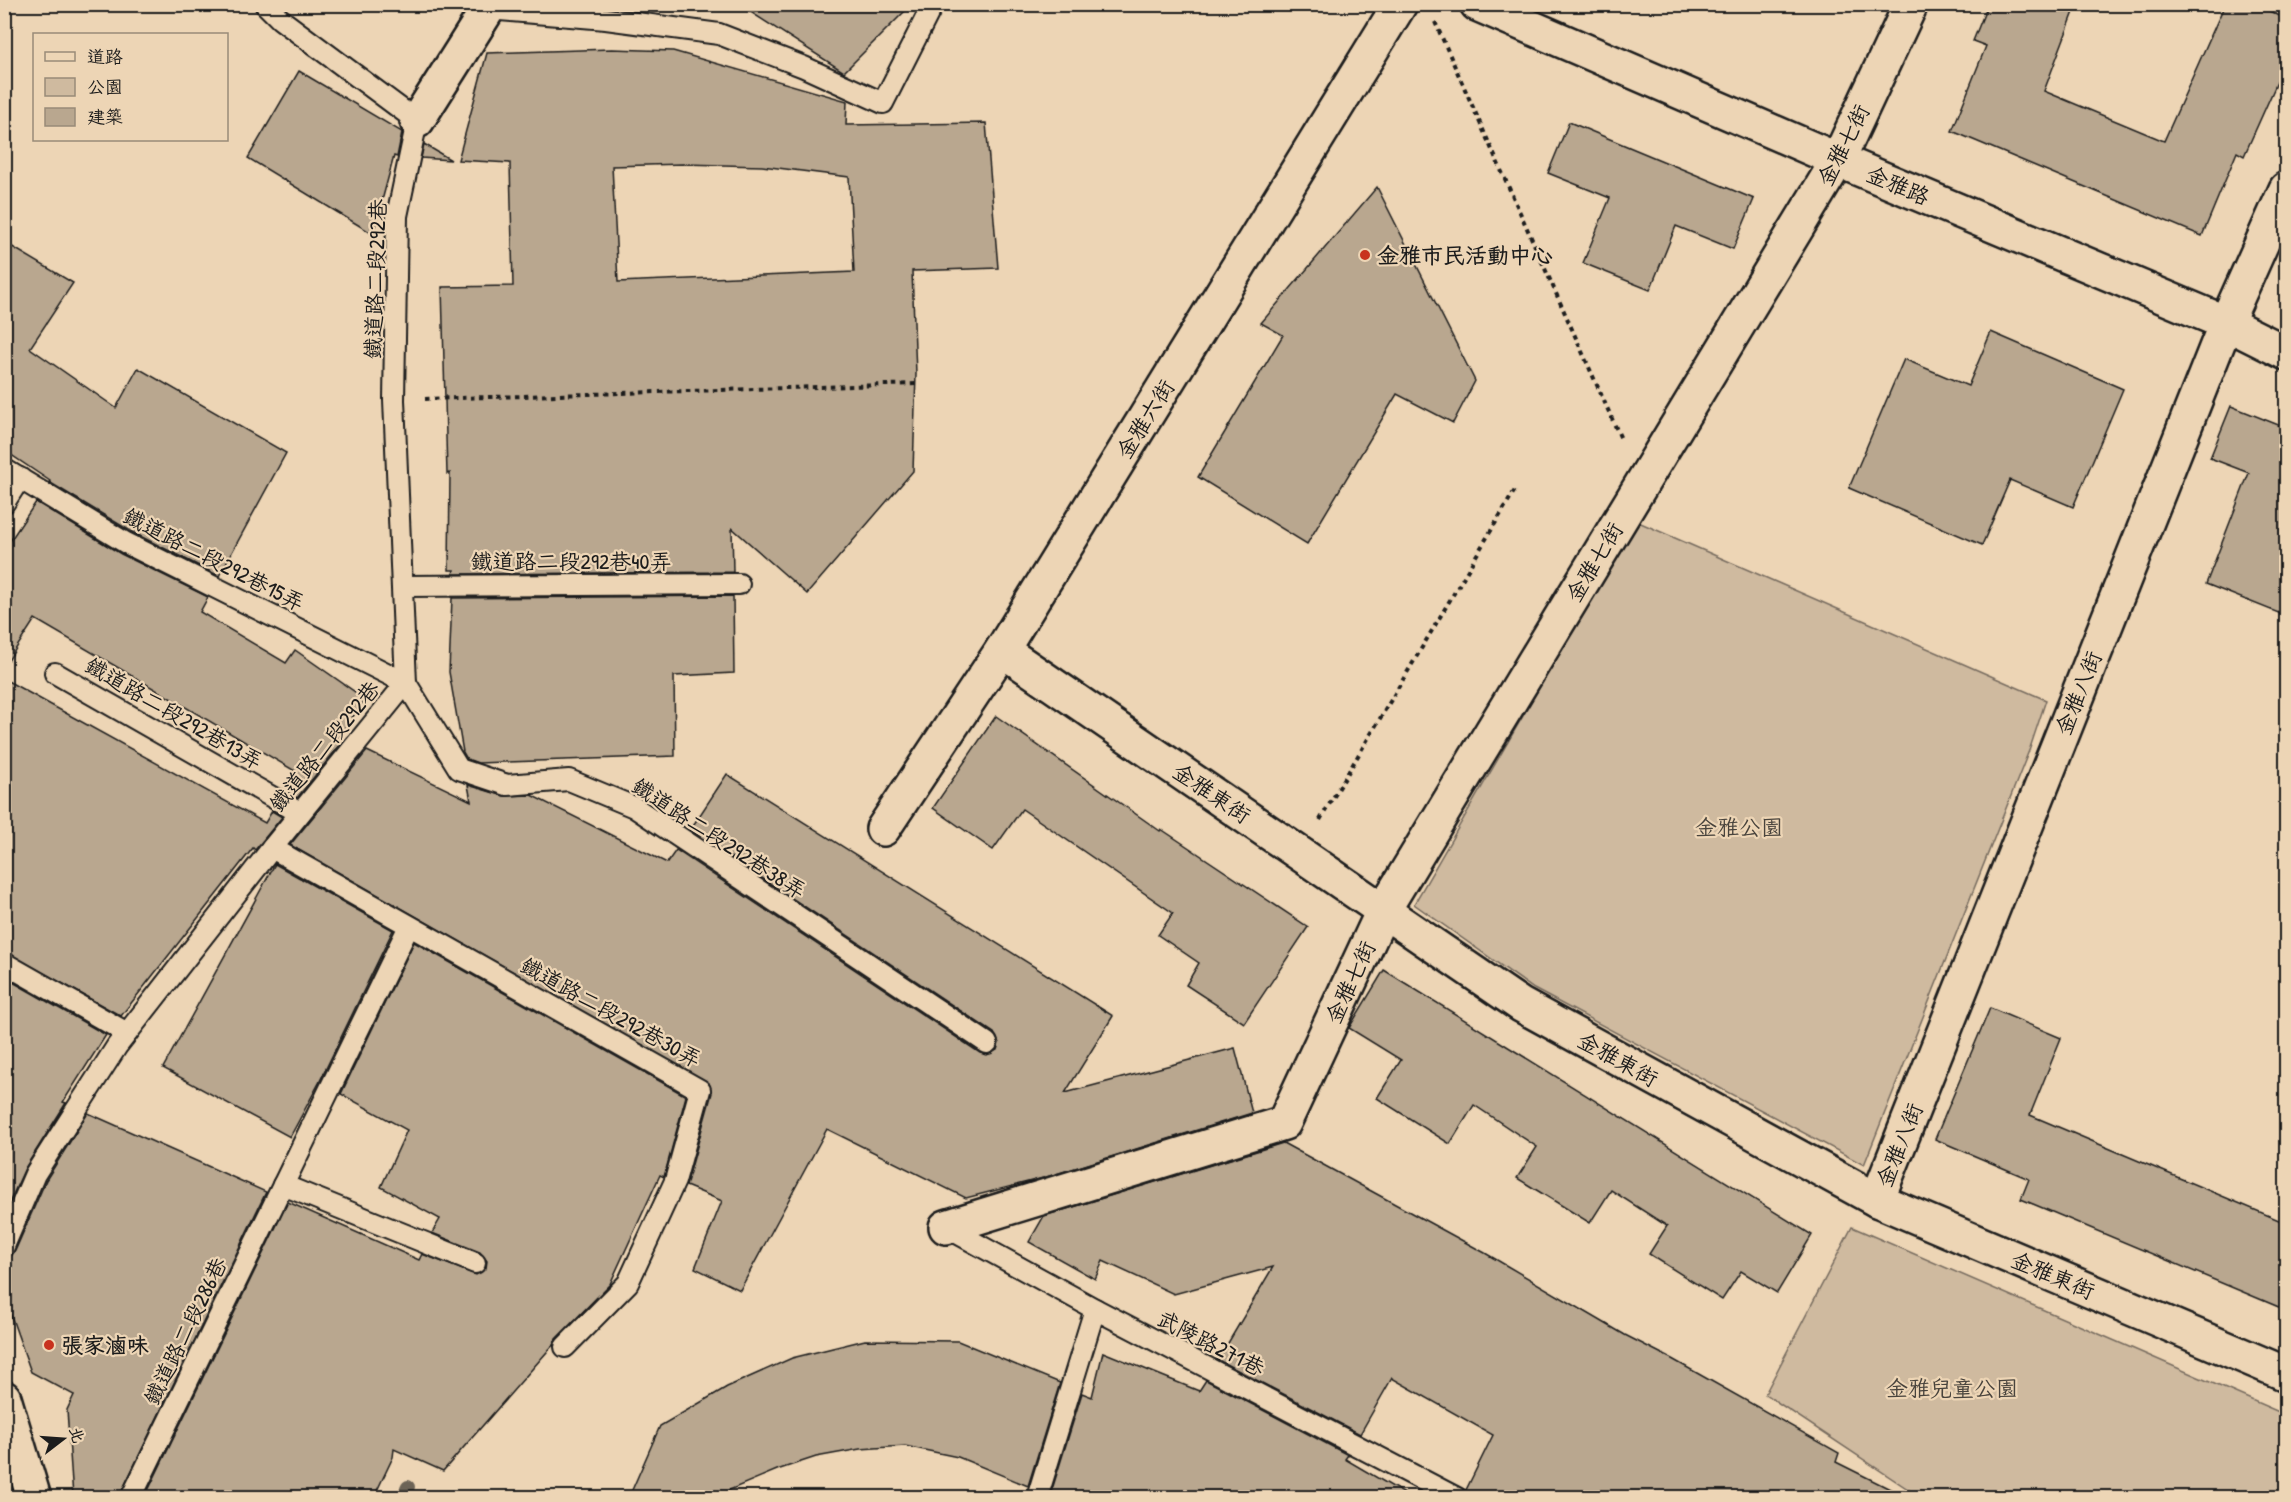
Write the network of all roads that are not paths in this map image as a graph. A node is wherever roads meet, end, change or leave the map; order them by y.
1 (266, 4) edge
2 (933, 4) edge
3 (1400, 4) edge
4 (1477, 4) edge
5 (1911, 4) edge
6 (489, 7) edge
7 (417, 121) junction
8 (1838, 160) junction
9 (2286, 189) edge
10 (2226, 323) junction
11 (2286, 353) edge
12 (12, 474) edge
13 (4, 503) edge
14 (739, 584) dead end
15 (403, 586) junction
16 (1002, 650) junction
17 (55, 673) dead end
18 (406, 683) junction
19 (300, 813) junction
20 (883, 829) dead end
21 (272, 848) junction
22 (1383, 911) junction
23 (409, 926) junction
24 (4, 963) edge
25 (127, 1033) junction
26 (987, 1043) dead end
27 (283, 1185) junction
28 (1877, 1200) junction
29 (945, 1227) joint
30 (4, 1246) edge
31 (476, 1263) dead end
32 (1095, 1309) junction
33 (565, 1347) dead end
34 (2286, 1374) edge
35 (4, 1398) edge
36 (34, 1497) edge
37 (131, 1497) edge
38 (1038, 1497) edge
39 (1457, 1497) edge

1 - 7 lane
2 - 6 lane
3 - 16 street, 金雅六街
4 - 8 street, 金雅路
5 - 8 street, 金雅七街
6 - 7 street
7 - 15 lane, 鐵道路二段292巷
8 - 10 street, 金雅路
8 - 22 street, 金雅七街
9 - 10 street, 金雅八街
10 - 11 street, 金雅路
10 - 28 street, 金雅八街
12 - 13 lane
12 - 18 lane, 鐵道路二段292巷15弄
14 - 15 lane, 鐵道路二段292巷40弄
15 - 18 lane, 鐵道路二段292巷
16 - 20 street, 金雅六街
16 - 22 street, 金雅東街
17 - 19 lane, 鐵道路二段292巷13弄
18 - 19 lane, 鐵道路二段292巷
18 - 26 lane, 鐵道路二段292巷38弄
19 - 21 lane, 鐵道路二段292巷
21 - 23 lane, 鐵道路二段292巷30弄
21 - 25 lane, 鐵道路二段292巷
22 - 28 street, 金雅東街
22 - 29 street, 金雅七街
23 - 27 lane, 鐵道路二段286巷
23 - 33 lane, 鐵道路二段292巷30弄
24 - 25 lane
25 - 30 lane, 鐵道路二段292巷
27 - 31 lane
27 - 37 lane, 鐵道路二段286巷
28 - 34 street, 金雅東街
29 - 32 lane, 武陵路271巷
32 - 38 lane
32 - 39 lane, 武陵路271巷
35 - 36 street

